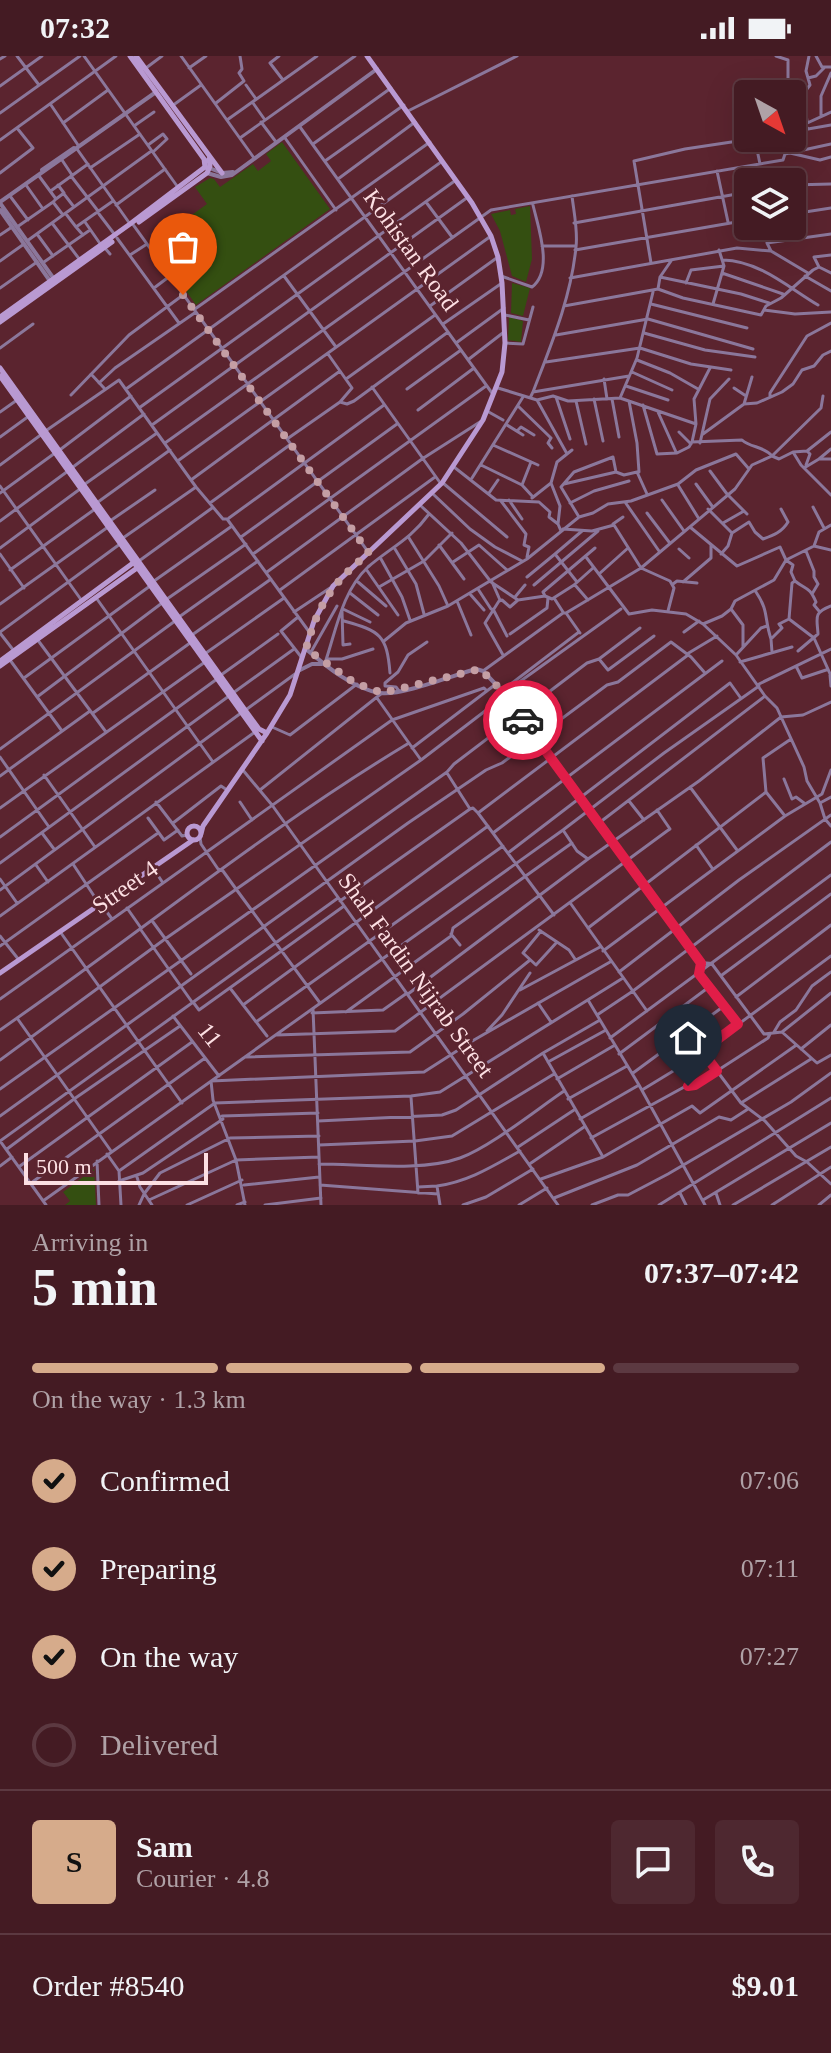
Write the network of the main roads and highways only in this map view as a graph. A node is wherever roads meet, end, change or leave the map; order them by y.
1 (133, 56) edge
2 (367, 56) edge
3 (143, 70) junction
4 (206, 167) junction
5 (222, 173) road end
6 (168, 199) junction
7 (103, 246) junction
8 (0, 319) edge
9 (0, 368) edge
10 (0, 376) edge
11 (2, 385) edge
12 (39, 426) junction
13 (136, 564) junction
14 (192, 639) junction
15 (0, 664) edge
16 (219, 677) junction
17 (243, 712) junction
18 (267, 733) junction
19 (262, 741) junction
20 (212, 813) junction
21 (195, 826) junction
22 (195, 838) junction
23 (0, 973) edge

1 - 3 main road
2 - 18 main road
3 - 4 main road
3 - 4 main road
4 - 5 main road
4 - 6 main road
4 - 6 main road
6 - 7 main road
7 - 8 main road
7 - 8 main road
9 - 12 main road
10 - 11 main road
11 - 12 main road
12 - 13 main road
13 - 14 main road
13 - 15 main road
13 - 15 main road
14 - 16 main road
14 - 16 main road
16 - 17 main road
17 - 18 main road
17 - 19 main road
18 - 19 main road
19 - 20 main road
20 - 21 main road
20 - 22 main road
21 - 22 main road
21 - 22 main road
22 - 23 main road

